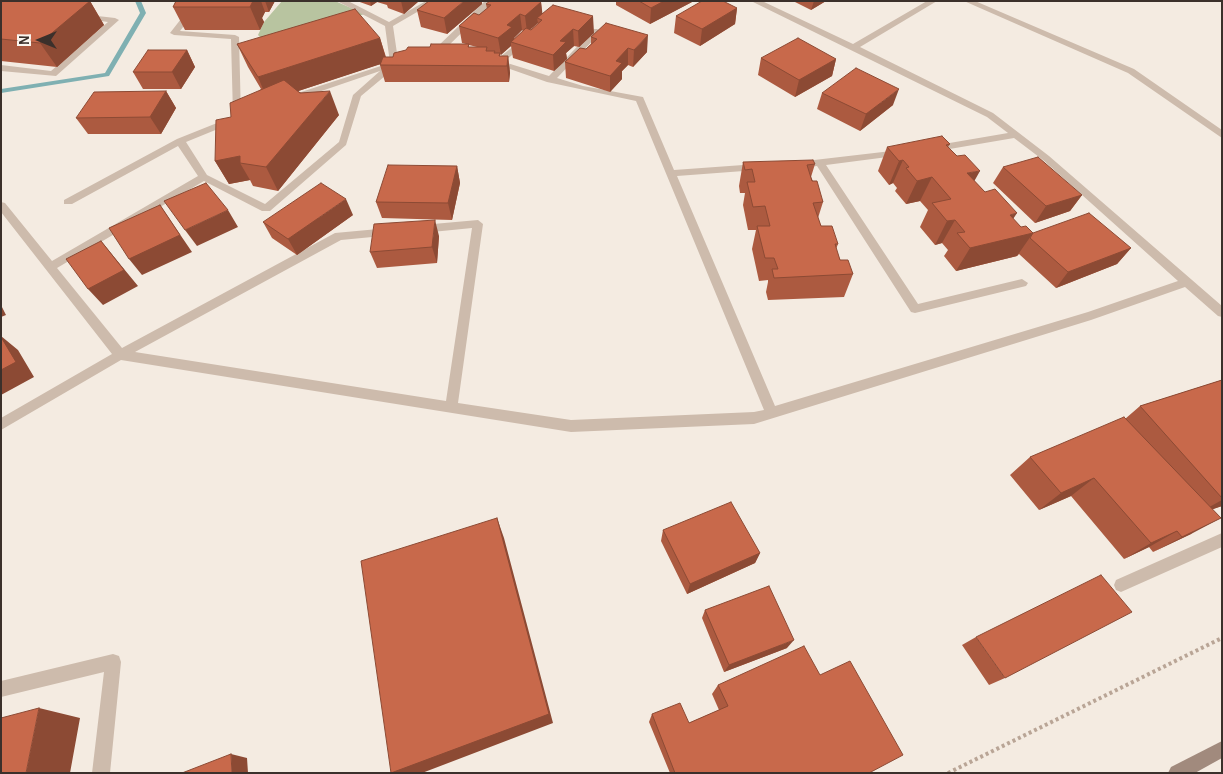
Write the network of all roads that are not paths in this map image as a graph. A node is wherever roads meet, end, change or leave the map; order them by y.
1 (199, 1) edge
2 (341, 1) edge
3 (432, 1) edge
4 (490, 1) edge
5 (755, 1) edge
6 (933, 1) edge
7 (968, 1) edge
8 (76, 16) edge
9 (389, 25) junction
10 (534, 31) edge
11 (597, 31) edge
12 (854, 47) junction
13 (456, 53) edge
14 (412, 58) edge
15 (482, 59) edge
16 (498, 63) junction
17 (394, 64) junction
18 (1, 68) edge
19 (550, 80) junction
20 (283, 102) edge
21 (1015, 135) junction
22 (1222, 135) edge
23 (180, 141) junction
24 (820, 163) junction
25 (791, 165) edge
26 (771, 166) edge
27 (672, 173) junction
28 (204, 177) junction
29 (68, 202) dead end
30 (1, 205) edge
31 (50, 267) junction
32 (1187, 282) junction
33 (1022, 283) dead end
34 (1222, 313) edge
35 (120, 355) junction
36 (451, 408) junction
37 (770, 412) junction
38 (1, 425) edge
39 (1222, 540) edge
40 (1121, 585) dead end
41 (1, 689) edge
42 (1222, 749) edge
43 (101, 773) edge
44 (1177, 773) edge

1 - 23 street
2 - 9 street
3 - 9 street
4 - 13 street
5 - 12 street
6 - 12 street
7 - 22 street
8 - 18 street
9 - 17 street
10 - 16 street
11 - 19 street
12 - 21 street
14 - 17 street
15 - 16 street
16 - 19 street
17 - 20 street
17 - 28 street
19 - 27 street
21 - 24 street
21 - 32 street
23 - 28 street
23 - 29 street
24 - 25 street
24 - 33 street
26 - 27 street
27 - 37 street
28 - 31 street
30 - 31 street
31 - 35 street
32 - 34 street
32 - 37 street
35 - 36 street
35 - 36 street
35 - 38 street
36 - 37 street
39 - 40 street
41 - 43 street
42 - 44 main road

